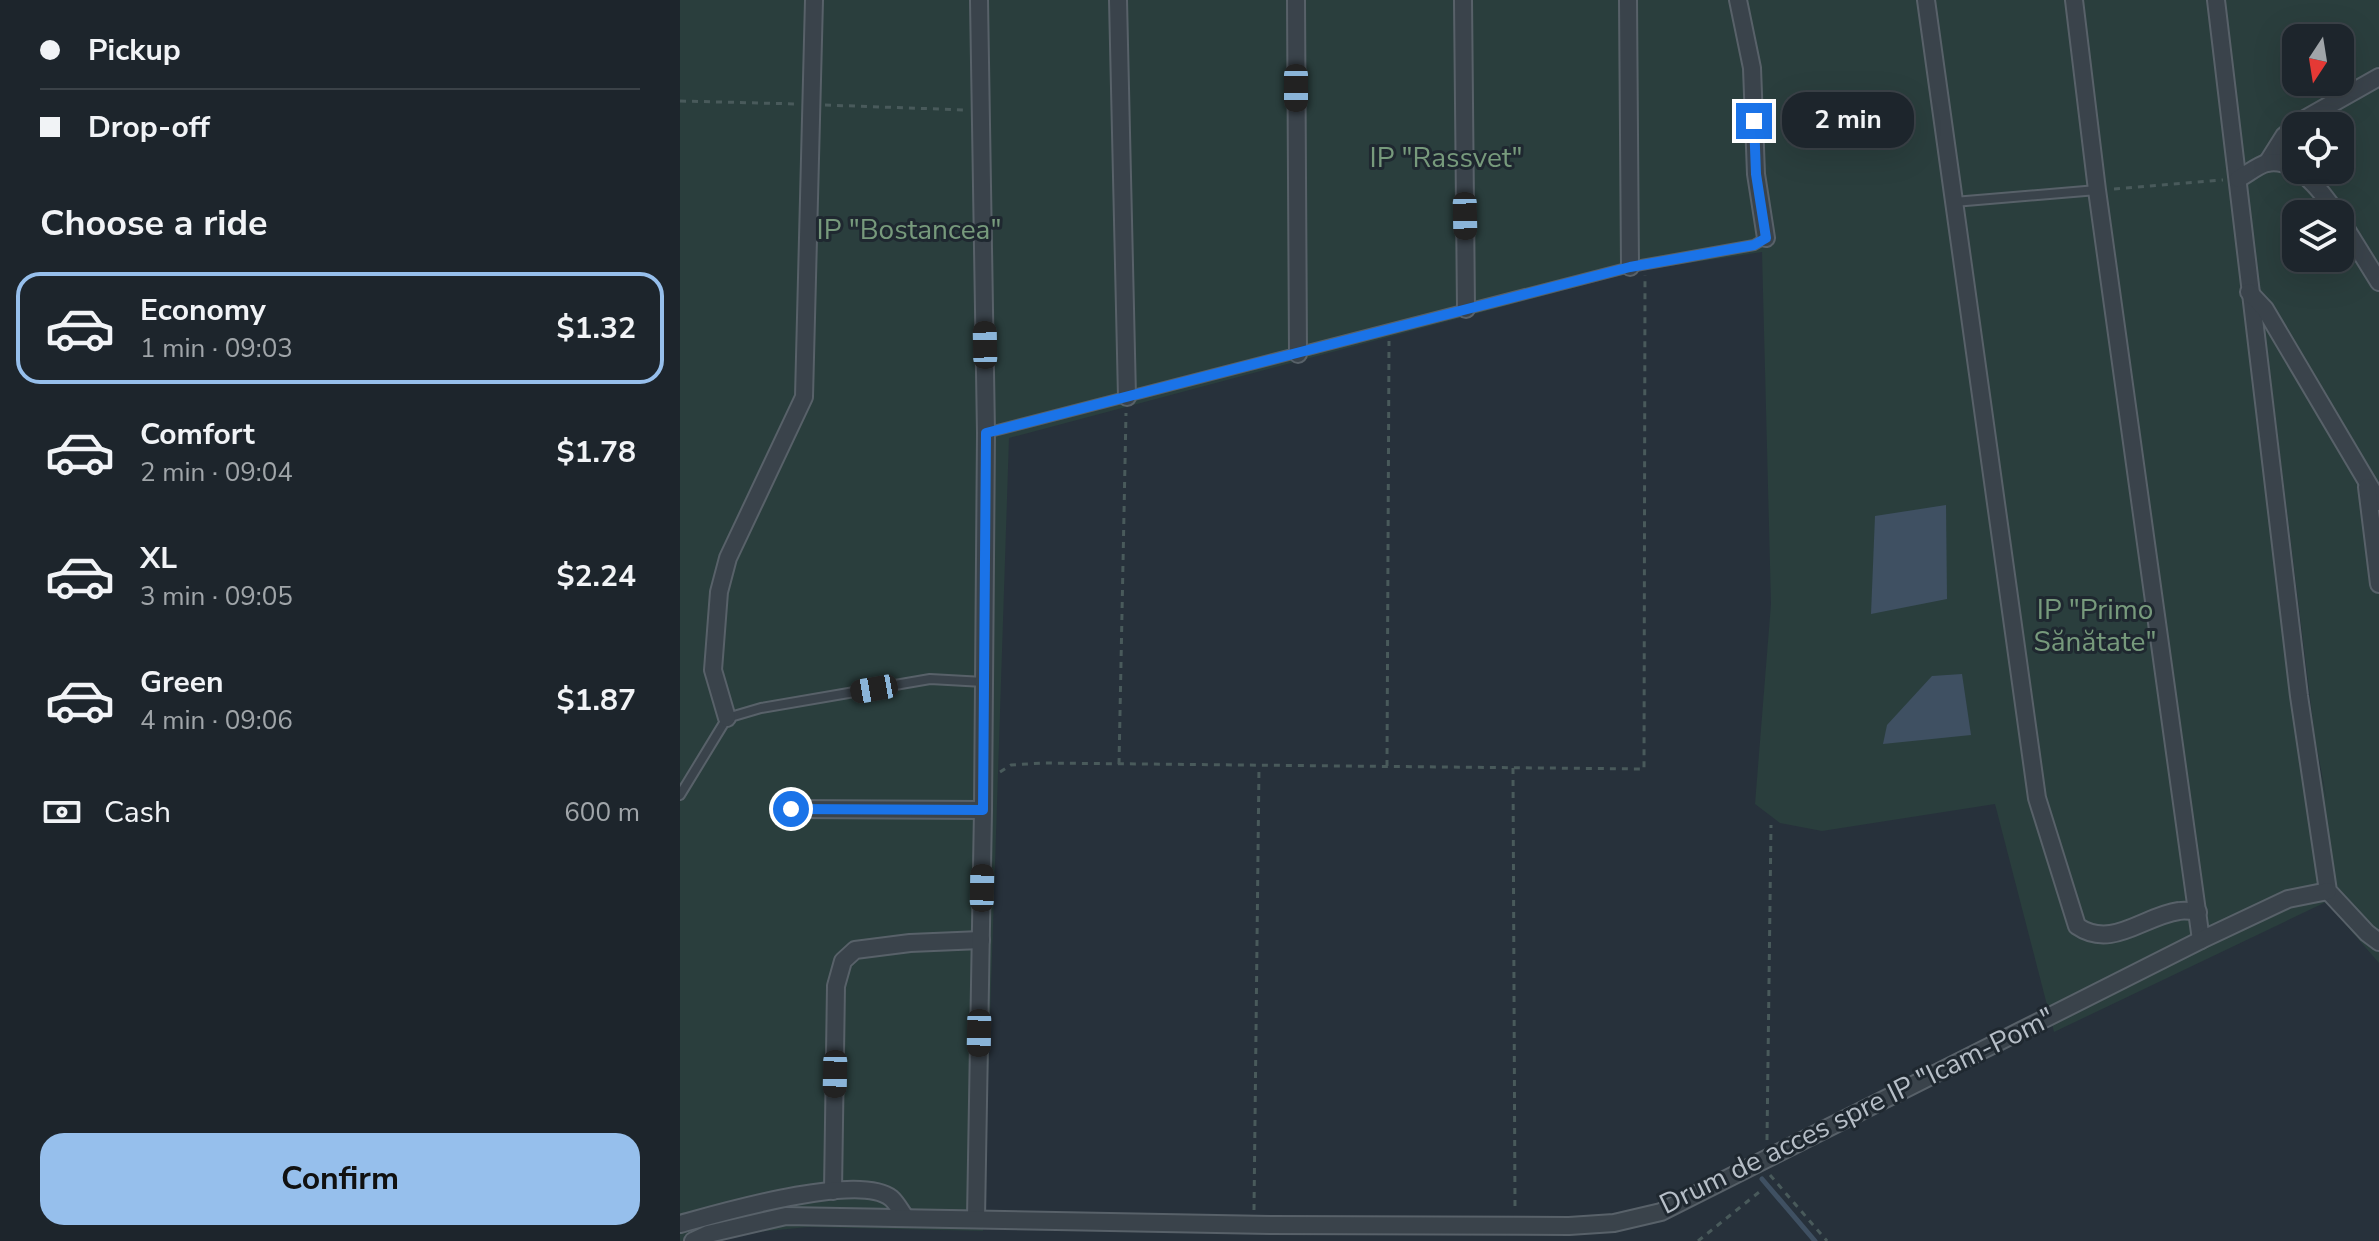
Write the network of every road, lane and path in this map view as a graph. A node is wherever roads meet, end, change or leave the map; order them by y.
1 (814, 0) edge
2 (979, 0) edge
3 (1118, 0) edge
4 (1296, 0) edge
5 (1463, 0) edge
6 (1628, 0) edge
7 (1738, 0) edge
8 (1926, 0) edge
9 (2074, 0) edge
10 (2216, 0) edge
11 (2379, 77) edge
12 (680, 101) edge
13 (812, 104) junction
14 (981, 110) junction
15 (2267, 163) junction
16 (2238, 179) junction
17 (2097, 190) junction
18 (2326, 200) edge
19 (1954, 202) junction
20 (2354, 236) edge
21 (1766, 238) joint
22 (2373, 258) edge
23 (1638, 266) junction
24 (2379, 282) edge
25 (2249, 292) junction
26 (1466, 309) junction
27 (1389, 330) junction
28 (1298, 354) junction
29 (1127, 397) junction
30 (986, 433) junction
31 (2367, 482) junction
32 (2379, 502) edge
33 (2379, 584) edge
34 (984, 682) junction
35 (727, 718) junction
36 (1119, 764) junction
37 (1259, 766) junction
38 (1387, 767) junction
39 (1513, 768) junction
40 (983, 783) junction
41 (680, 795) edge
42 (791, 809) dead end
43 (983, 810) junction
44 (1771, 825) dead end
45 (2328, 891) junction
46 (2198, 912) junction
47 (981, 940) junction
48 (2201, 940) junction
49 (2379, 942) edge
50 (1763, 1161) junction
51 (1763, 1189) dead end
52 (833, 1191) junction
53 (906, 1218) junction
54 (976, 1218) junction
55 (680, 1224) edge
56 (1254, 1225) junction
57 (1516, 1226) junction
58 (693, 1241) edge
59 (1698, 1241) edge
60 (1827, 1241) edge

1 - 13 street
2 - 14 street
3 - 29 street
4 - 28 street
5 - 26 street
6 - 23 street
7 - 21 street
8 - 19 street
9 - 17 street
10 - 16 street
11 - 15 street
12 - 13 path
13 - 14 path
13 - 35 street
14 - 30 street
15 - 16 street
15 - 18 street
16 - 17 path
16 - 25 street
17 - 19 lane
17 - 46 street
19 - 46 street
20 - 22 street
21 - 23 lane
22 - 24 street
23 - 26 lane
23 - 39 path
25 - 31 street
25 - 45 street
26 - 27 lane
27 - 28 lane
27 - 38 path
28 - 29 lane
29 - 30 lane
29 - 36 path
30 - 34 street
31 - 32 street
31 - 33 street
34 - 35 lane
34 - 40 street
35 - 41 lane
36 - 37 path
36 - 40 path
37 - 38 path
37 - 56 path
38 - 39 path
39 - 57 path
40 - 43 street
42 - 43 street
43 - 47 street
44 - 50 path
45 - 48 street, Drum de acces spre IP "Icam-Pom"
45 - 49 street
46 - 48 street
47 - 52 street
47 - 54 street
48 - 50 street, Drum de acces spre IP "Icam-Pom"
50 - 57 street, Drum de acces spre IP "Icam-Pom"
50 - 60 path
51 - 59 path
52 - 53 street
52 - 55 street
53 - 54 street, Drum de acces spre IP "Icam-Pom"
53 - 58 street, Drum de acces spre IP "Icam-Pom"
54 - 56 street, Drum de acces spre IP "Icam-Pom"
56 - 57 street, Drum de acces spre IP "Icam-Pom"

